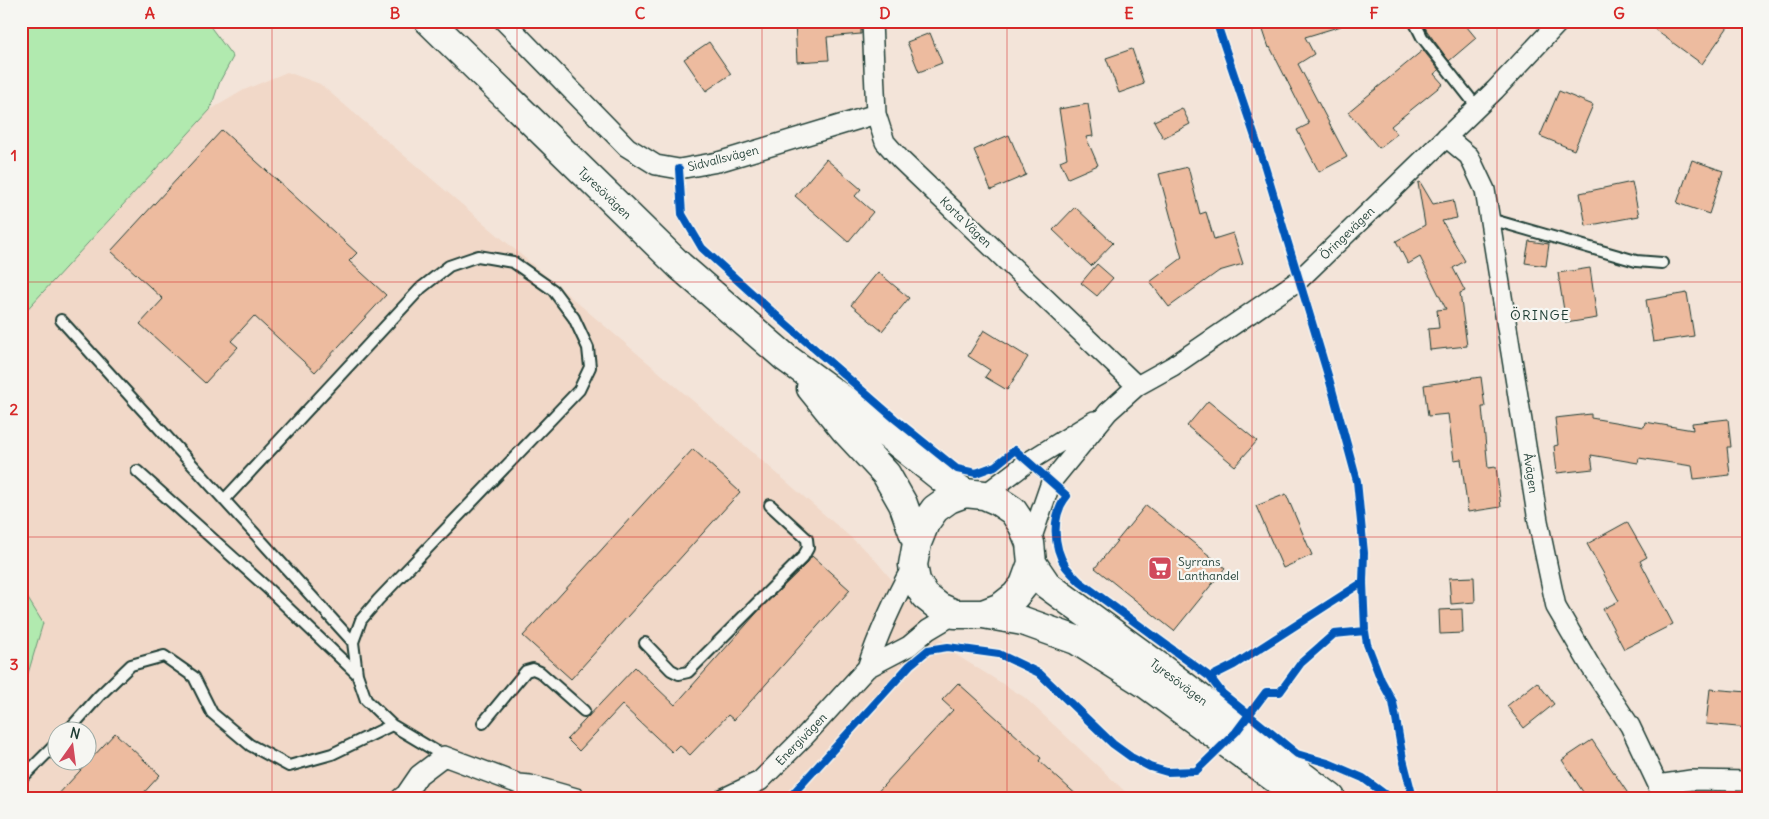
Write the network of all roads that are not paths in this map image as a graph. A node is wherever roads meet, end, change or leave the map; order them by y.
1 (429, 21) edge
2 (504, 21) edge
3 (872, 21) edge
4 (1414, 21) edge
5 (1560, 21) edge
6 (1478, 107) junction
7 (876, 114) junction
8 (1446, 137) junction
9 (1490, 219) junction
10 (1662, 263) dead end
11 (61, 320) dead end
12 (786, 358) junction
13 (1137, 386) junction
14 (1108, 412) junction
15 (137, 471) dead end
16 (974, 494) junction
17 (224, 500) junction
18 (770, 505) dead end
19 (1031, 553) junction
20 (915, 554) junction
21 (955, 614) junction
22 (983, 614) junction
23 (353, 642) junction
24 (645, 643) dead end
25 (867, 668) junction
26 (357, 674) junction
27 (584, 710) dead end
28 (76, 722) edge
29 (483, 723) dead end
30 (392, 725) junction
31 (48, 752) edge
32 (444, 756) junction
33 (21, 779) edge
34 (1748, 781) edge
35 (1659, 791) edge
36 (751, 793) edge
37 (401, 798) edge
38 (576, 798) edge
39 (724, 798) edge
40 (1302, 798) edge
41 (1331, 798) edge

1 - 12 main road, Tyresövägen
2 - 7 street, Sidvallsvägen
3 - 7 street, Korta Vägen
4 - 6 lane
5 - 6 street, Öringevägen
6 - 8 street, Öringevägen
7 - 13 street, Korta Vägen
8 - 9 street, Åvägen
8 - 13 street, Öringevägen
9 - 10 lane
9 - 35 street, Åvägen
11 - 17 lane
12 - 16 main road, Tyresövägen
12 - 20 main road, Tyresövägen
13 - 14 street, Öringevägen
14 - 16 street, Öringevägen
14 - 19 street, Öringevägen
15 - 26 lane
16 - 19 main road, Tyresövägen
16 - 20 main road
17 - 23 lane
17 - 23 lane
18 - 24 lane
19 - 22 main road, Tyresövägen
19 - 41 main road, Tyresövägen
20 - 21 main road, Tyresövägen
20 - 25 street, Energivägen
21 - 22 main road, Tyresövägen
21 - 25 street, Energivägen
22 - 40 main road, Tyresövägen
23 - 26 lane
25 - 36 street, Energivägen
26 - 30 lane
27 - 29 lane
28 - 30 lane
30 - 32 lane
31 - 33 lane
32 - 37 street
32 - 38 street
34 - 35 street
36 - 39 street, Energivägen

